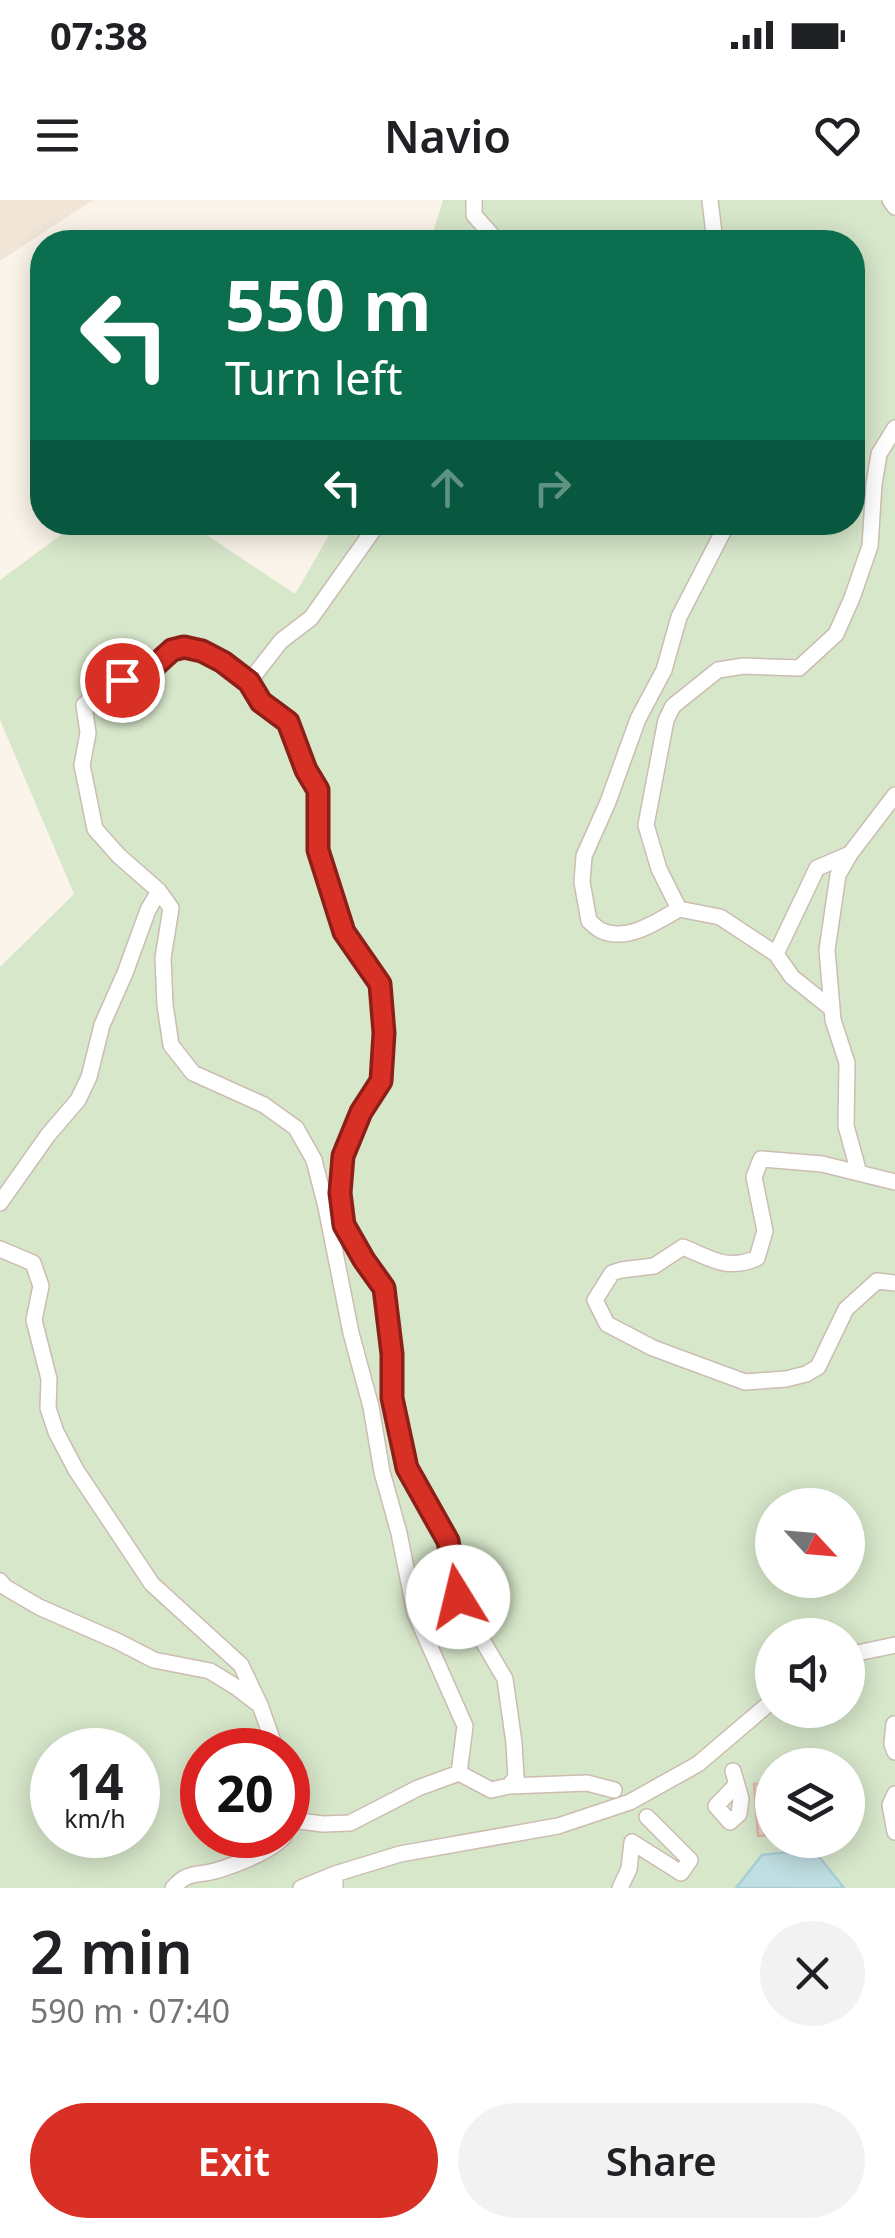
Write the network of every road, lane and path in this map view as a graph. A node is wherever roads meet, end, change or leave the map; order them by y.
1 (474, 200) edge
2 (710, 200) edge
3 (890, 200) edge
4 (895, 207) edge
5 (487, 230) edge
6 (714, 230) edge
7 (895, 428) edge
8 (369, 535) edge
9 (721, 535) edge
10 (249, 682) junction
11 (895, 795) edge
12 (850, 854) junction
13 (159, 890) junction
14 (679, 908) junction
15 (776, 954) junction
16 (832, 1010) junction
17 (859, 1173) junction
18 (895, 1182) edge
19 (0, 1203) edge
20 (0, 1249) edge
21 (895, 1283) edge
22 (0, 1581) edge
23 (895, 1644) edge
24 (865, 1651) edge
25 (260, 1705) junction
26 (755, 1715) edge
27 (894, 1724) edge
28 (268, 1728) edge
29 (895, 1752) edge
30 (459, 1773) junction
31 (509, 1786) junction
32 (614, 1790) dead end
33 (895, 1794) edge
34 (647, 1817) dead end
35 (310, 1824) edge
36 (895, 1832) edge
37 (247, 1858) edge
38 (335, 1881) edge
39 (172, 1888) edge
40 (300, 1888) edge
41 (320, 1888) edge
42 (620, 1888) edge

1 - 5 street
2 - 6 street
3 - 4 street
7 - 14 street
8 - 10 street
9 - 14 street
10 - 13 street
10 - 31 street
11 - 12 street
12 - 15 street
12 - 16 street
13 - 19 street
13 - 30 street
14 - 15 street
15 - 16 street
16 - 17 street
17 - 18 street
17 - 21 street
20 - 25 street
22 - 25 street
23 - 24 street
25 - 28 street
26 - 38 street
27 - 29 street
30 - 31 street
30 - 35 street
31 - 32 street
33 - 36 street
34 - 42 street
37 - 39 street
38 - 40 street
38 - 41 street

